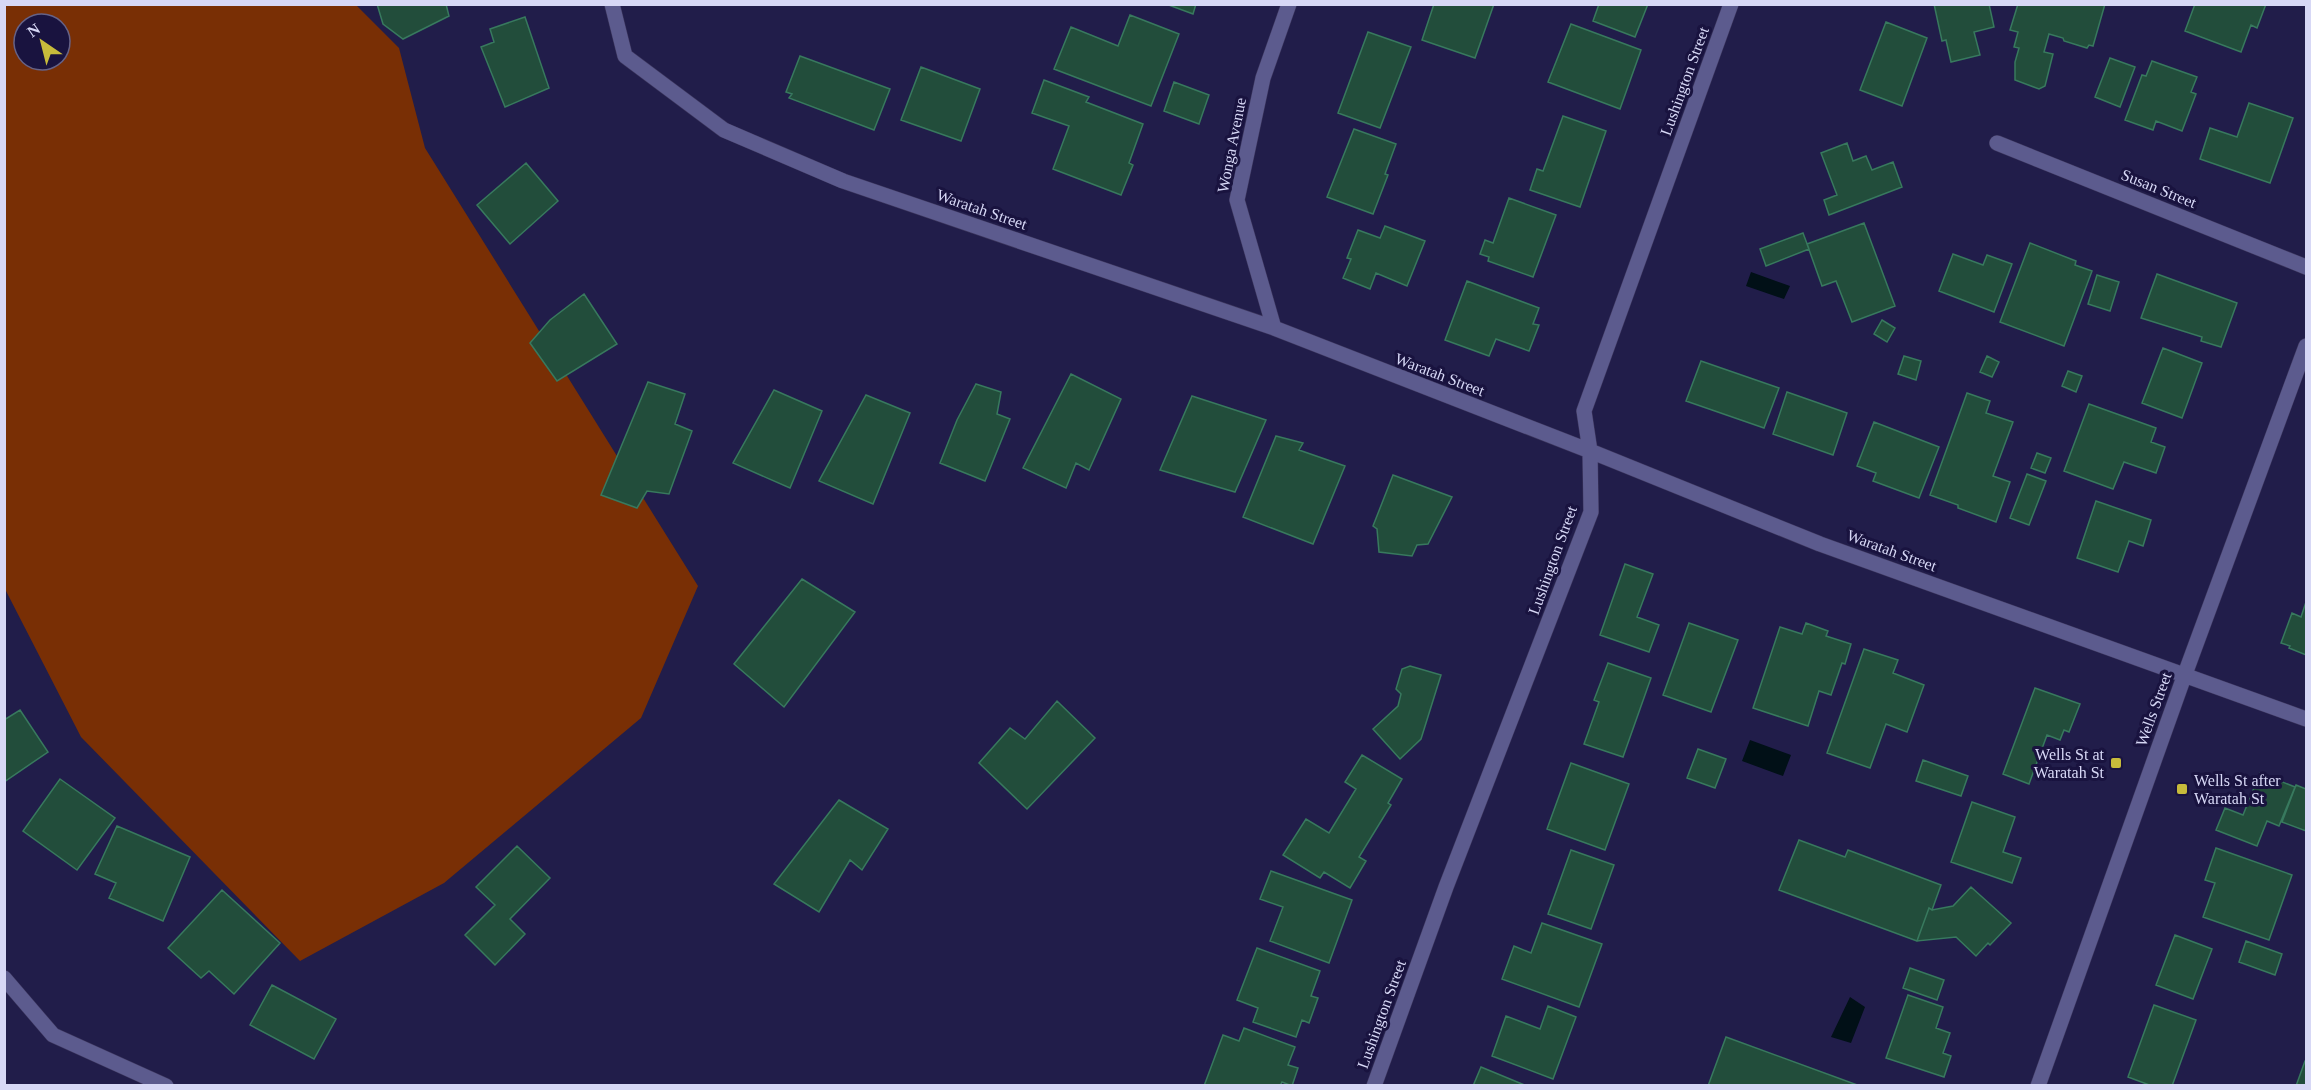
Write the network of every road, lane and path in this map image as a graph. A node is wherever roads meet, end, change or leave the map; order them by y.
1 (612, 4) edge
2 (1289, 4) edge
3 (1731, 4) edge
4 (1997, 143) dead end
5 (2307, 267) edge
6 (1274, 328) junction
7 (2307, 346) edge
8 (1590, 451) junction
9 (2185, 674) junction
10 (2307, 719) edge
11 (4, 978) edge
12 (166, 1086) edge
13 (1374, 1086) edge
14 (2038, 1086) edge

1 - 6 street, Waratah Street
2 - 6 street, Wonga Avenue
3 - 8 street, Lushington Street
4 - 5 street, Susan Street
6 - 8 street, Waratah Street
7 - 9 street, Wells Street
8 - 9 street, Waratah Street
8 - 13 street, Lushington Street
9 - 10 street, Waratah Street
9 - 14 street, Wells Street
11 - 12 street

